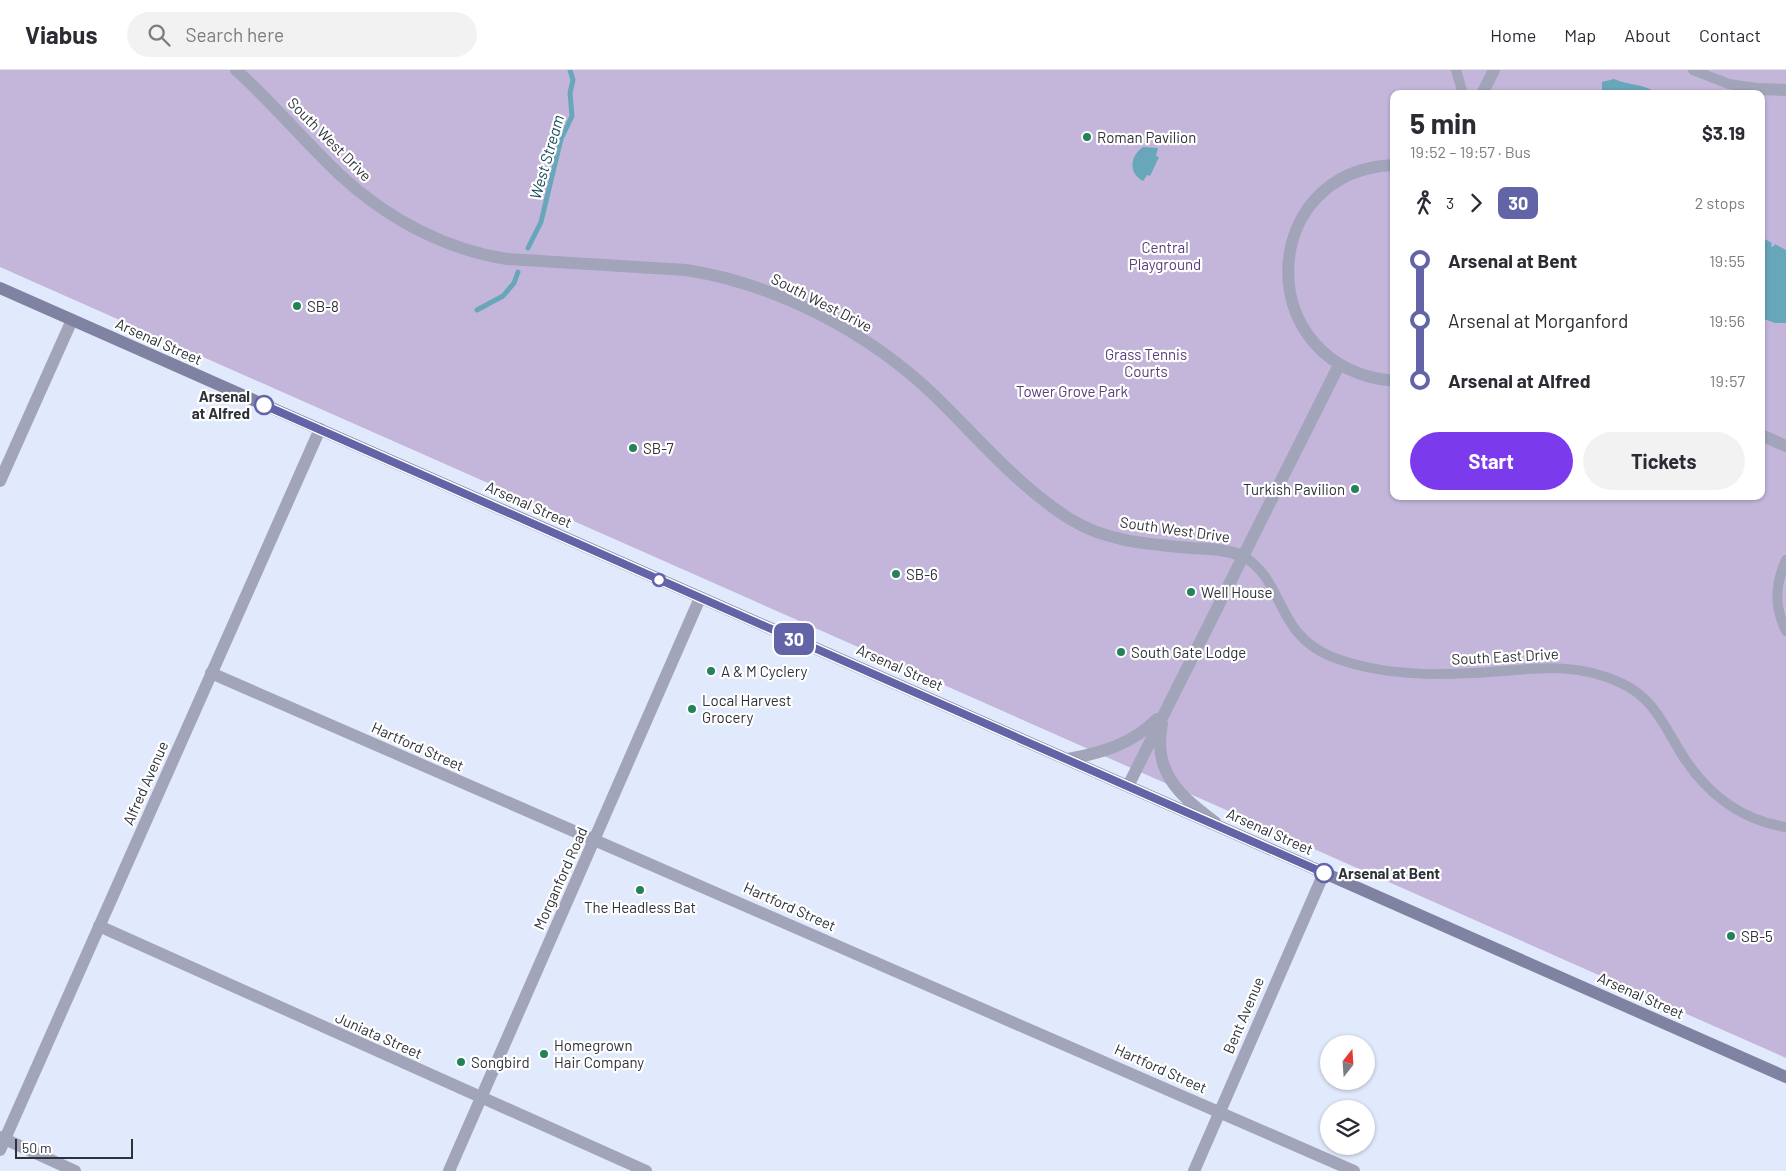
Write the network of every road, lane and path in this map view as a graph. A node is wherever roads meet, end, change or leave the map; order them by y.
1 (236, 70) edge
2 (1456, 70) edge
3 (1494, 70) edge
4 (1693, 70) edge
5 (1763, 88) joint
6 (1462, 90) edge
7 (1484, 90) edge
8 (1786, 90) edge
9 (1390, 166) edge
10 (0, 288) edge
11 (72, 320) junction
12 (1339, 365) junction
13 (1390, 380) edge
14 (320, 430) junction
15 (1765, 437) edge
16 (1786, 446) edge
17 (0, 481) edge
18 (1243, 556) junction
19 (1786, 560) edge
20 (700, 598) junction
21 (1786, 631) edge
22 (212, 673) junction
23 (1164, 712) junction
24 (1068, 759) junction
25 (1128, 786) junction
26 (1786, 827) edge
27 (1221, 828) junction
28 (594, 839) junction
29 (1324, 873) junction
30 (99, 926) junction
31 (1786, 1078) edge
32 (481, 1097) junction
33 (1220, 1112) junction
34 (2, 1142) edge
35 (75, 1171) edge
36 (448, 1171) edge
37 (646, 1171) edge
38 (1194, 1171) edge
39 (1354, 1171) edge

1 - 18 street, South West Drive
2 - 6 street
3 - 7 street
4 - 5 street
5 - 8 street
9 - 12 street
10 - 11 main road, Arsenal Street
11 - 14 main road, Arsenal Street
11 - 17 street
12 - 13 street
12 - 18 street
14 - 20 main road, Arsenal Street
14 - 22 street, Alfred Avenue
15 - 16 street
18 - 23 street
18 - 26 street, South East Drive
19 - 21 street
20 - 24 main road, Arsenal Street
20 - 28 street, Morganford Road
22 - 28 street, Hartford Street
22 - 30 street, Alfred Avenue
23 - 24 street
23 - 25 street
23 - 27 street
24 - 25 main road, Arsenal Street
25 - 27 main road, Arsenal Street
27 - 29 main road, Arsenal Street
28 - 32 street, Morganford Road
28 - 33 street, Hartford Street
29 - 31 main road, Arsenal Street
29 - 33 street, Bent Avenue
30 - 32 street, Juniata Street
30 - 34 street, Alfred Avenue
32 - 36 street, Morganford Road
32 - 37 street, Juniata Street
33 - 38 street, Bent Avenue
33 - 39 street, Hartford Street
34 - 35 street

